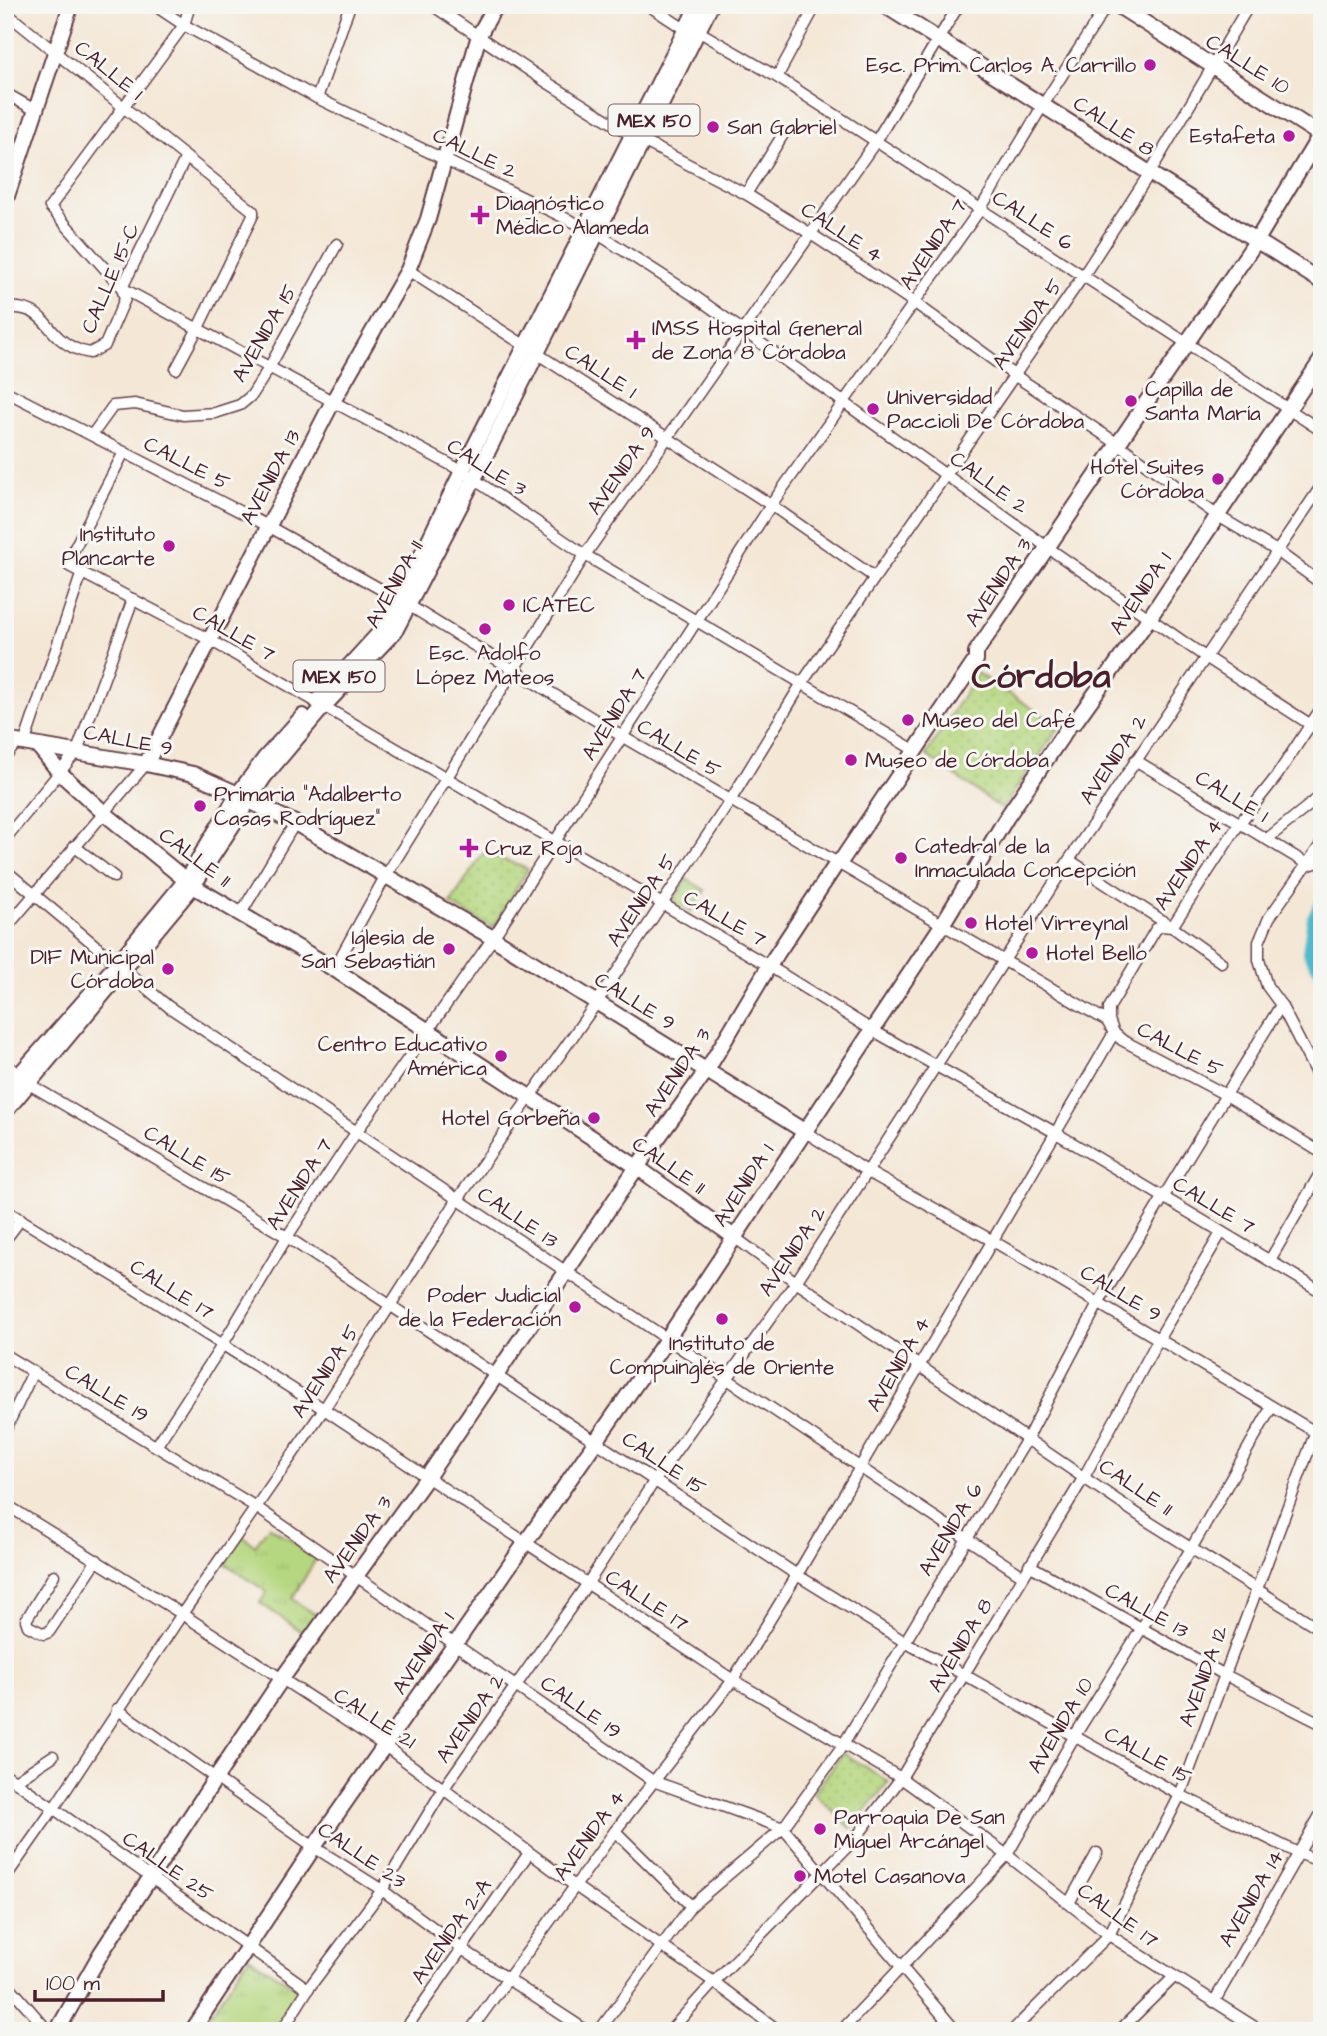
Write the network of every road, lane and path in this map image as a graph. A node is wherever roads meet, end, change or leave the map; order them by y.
1 (71, 5) edge
2 (154, 5) edge
3 (190, 5) edge
4 (350, 5) edge
5 (432, 5) edge
6 (499, 5) edge
7 (648, 5) edge
8 (698, 5) edge
9 (711, 5) edge
10 (816, 5) edge
11 (959, 5) edge
12 (1107, 5) edge
13 (1117, 5) edge
14 (1249, 5) edge
15 (893, 8) edge
16 (5, 12) edge
17 (184, 25) junction
18 (692, 31) junction
19 (479, 35) junction
20 (939, 39) junction
21 (56, 52) junction
22 (1212, 67) junction
23 (777, 77) junction
24 (5, 93) edge
25 (317, 97) junction
26 (1043, 105) junction
27 (125, 107) junction
28 (35, 110) junction
29 (784, 134) dead end
30 (1321, 134) edge
31 (638, 139) junction
32 (876, 141) junction
33 (186, 157) junction
34 (446, 160) junction
35 (1149, 174) junction
36 (7, 193) edge
37 (746, 194) junction
38 (981, 208) junction
39 (592, 232) junction
40 (811, 234) junction
41 (1257, 240) junction
42 (337, 244) dead end
43 (408, 270) junction
44 (1083, 276) junction
45 (1322, 282) edge
46 (122, 288) junction
47 (915, 303) junction
48 (5, 308) edge
49 (197, 330) junction
50 (742, 331) junction
51 (1186, 343) junction
52 (531, 348) junction
53 (1322, 359) edge
54 (269, 368) junction
55 (176, 369) dead end
56 (1014, 375) junction
57 (5, 391) edge
58 (844, 402) junction
59 (332, 403) junction
60 (1288, 409) junction
61 (1322, 430) edge
62 (92, 435) junction
63 (667, 437) junction
64 (1118, 444) junction
65 (124, 452) junction
66 (468, 475) junction
67 (946, 475) junction
68 (1322, 485) edge
69 (771, 505) junction
70 (1218, 516) junction
71 (268, 526) junction
72 (1047, 547) junction
73 (1277, 551) junction
74 (585, 555) junction
75 (82, 572) junction
76 (874, 578) junction
77 (1322, 584) edge
78 (133, 599) junction
79 (405, 603) junction
80 (1150, 617) junction
81 (696, 620) junction
82 (210, 640) junction
83 (1205, 656) junction
84 (513, 670) junction
85 (802, 683) junction
86 (319, 705) junction
87 (1322, 707) edge
88 (1311, 725) junction
89 (1322, 732) edge
90 (623, 737) junction
91 (21, 744) edge
92 (77, 751) junction
93 (916, 751) junction
94 (5, 756) edge
95 (1135, 761) junction
96 (146, 764) junction
97 (60, 773) junction
98 (448, 778) junction
99 (1322, 795) edge
100 (242, 797) junction
101 (730, 801) junction
102 (103, 812) junction
103 (295, 823) junction
104 (1239, 824) junction
105 (5, 839) edge
106 (1267, 839) junction
107 (555, 841) junction
108 (1322, 843) edge
109 (74, 846) junction
110 (1069, 860) junction
111 (836, 863) junction
112 (1317, 864) edge
113 (5, 870) edge
114 (114, 877) dead end
115 (385, 877) junction
116 (190, 883) junction
117 (33, 894) junction
118 (662, 904) junction
119 (240, 915) junction
120 (942, 925) junction
121 (1172, 927) junction
122 (5, 929) edge
123 (493, 939) junction
124 (1002, 961) junction
125 (1221, 962) dead end
126 (769, 966) junction
127 (120, 968) junction
128 (334, 969) junction
129 (597, 1002) junction
130 (1280, 1005) junction
131 (872, 1030) junction
132 (428, 1031) junction
133 (1114, 1034) junction
134 (5, 1063) edge
135 (936, 1066) junction
136 (706, 1070) junction
137 (24, 1079) junction
138 (1322, 1085) edge
139 (5, 1091) edge
140 (1226, 1095) junction
141 (529, 1098) junction
142 (5, 1112) edge
143 (357, 1131) junction
144 (804, 1131) junction
145 (1056, 1133) junction
146 (1322, 1153) edge
147 (637, 1167) junction
148 (1322, 1170) edge
149 (868, 1172) junction
150 (1163, 1196) junction
151 (458, 1199) junction
152 (5, 1210) edge
153 (21, 1219) junction
154 (1221, 1233) junction
155 (287, 1237) junction
156 (734, 1237) junction
157 (5, 1240) edge
158 (993, 1241) junction
159 (1270, 1260) junction
160 (565, 1272) junction
161 (796, 1282) junction
162 (1322, 1292) edge
163 (1098, 1304) junction
164 (390, 1306) junction
165 (667, 1339) junction
166 (1158, 1340) junction
167 (223, 1344) junction
168 (5, 1355) edge
169 (919, 1364) junction
170 (33, 1372) junction
171 (495, 1374) junction
172 (726, 1379) junction
173 (1271, 1408) junction
174 (324, 1409) junction
175 (1322, 1415) edge
176 (5, 1431) edge
177 (1318, 1434) edge
178 (1027, 1439) junction
179 (595, 1440) junction
180 (158, 1445) junction
181 (859, 1468) junction
182 (428, 1476) junction
183 (1084, 1477) junction
184 (655, 1480) junction
185 (5, 1504) edge
186 (257, 1507) junction
187 (966, 1540) junction
188 (527, 1543) junction
189 (1191, 1549) junction
190 (97, 1560) junction
191 (1029, 1565) junction
192 (54, 1575) dead end
193 (357, 1575) junction
194 (797, 1575) junction
195 (1023, 1576) junction
196 (587, 1583) junction
197 (1255, 1589) junction
198 (182, 1614) junction
199 (1140, 1629) junction
200 (1322, 1630) edge
201 (905, 1642) junction
202 (454, 1643) junction
203 (1225, 1675) junction
204 (965, 1678) junction
205 (281, 1680) junction
206 (733, 1680) junction
207 (516, 1685) junction
208 (117, 1709) junction
209 (1322, 1724) edge
210 (1074, 1737) junction
211 (843, 1745) junction
212 (385, 1746) junction
213 (53, 1756) dead end
214 (5, 1774) edge
215 (901, 1778) junction
216 (215, 1779) junction
217 (15, 1781) junction
218 (653, 1782) junction
219 (444, 1788) junction
220 (1180, 1795) junction
221 (54, 1808) junction
222 (1322, 1812) edge
223 (783, 1828) junction
224 (615, 1831) junction
225 (314, 1847) junction
226 (529, 1853) junction
227 (1097, 1853) dead end
228 (1298, 1853) junction
229 (1007, 1855) junction
230 (1322, 1862) edge
231 (822, 1873) junction
232 (5, 1878) edge
233 (151, 1878) junction
234 (575, 1886) junction
235 (382, 1890) junction
236 (1069, 1903) junction
237 (691, 1906) junction
238 (1109, 1935) junction
239 (663, 1946) junction
240 (249, 1947) junction
241 (462, 1949) junction
242 (902, 1966) junction
243 (507, 1978) junction
244 (1173, 1978) junction
245 (5, 1981) edge
246 (714, 1982) junction
247 (308, 1989) junction
248 (1214, 2003) junction
249 (48, 2031) edge
250 (57, 2031) edge
251 (192, 2031) edge
252 (282, 2031) edge
253 (404, 2031) edge
254 (470, 2031) edge
255 (587, 2031) edge
256 (599, 2031) edge
257 (670, 2031) edge
258 (779, 2031) edge
259 (841, 2031) edge
260 (956, 2031) edge
261 (1012, 2031) edge
262 (1119, 2031) edge
263 (1261, 2031) edge

1 - 21 main road
2 - 17 street, CALLE 2
3 - 17 street
4 - 25 street
5 - 19 street, CALLE 4
6 - 19 main road, AVENIDA 13
7 - 18 street, CALLE 6
8 - 18 main road, AVENIDA 11 / MEX 150
9 - 18 main road, AVENIDA 11 / MEX 150
10 - 23 street
11 - 20 street, AVENIDA 9
12 - 26 street, AVENIDA 7
13 - 22 main road, CALLE 10
14 - 22 street, AVENIDA 5
15 - 20 main road, CALLE 8
16 - 21 street, CALLE 1
17 - 25 street, CALLE 2
17 - 27 street
18 - 23 street, CALLE 6
18 - 31 main road, AVENIDA 11 / MEX 150
19 - 31 street, CALLE 4
19 - 34 main road, AVENIDA 13
20 - 26 main road, CALLE 8
20 - 32 street, AVENIDA 9
21 - 27 street, CALLE 1
21 - 28 main road
22 - 30 main road, CALLE 10
22 - 35 street, AVENIDA 5
23 - 32 street, CALLE 6
24 - 28 street
25 - 34 street, CALLE 2
26 - 35 main road, CALLE 8
26 - 38 street, AVENIDA 7
27 - 33 street, CALLE 1
27 - 46 street, CALLE 3
28 - 36 main road
29 - 37 street
30 - 41 main road, AVENIDA 3
31 - 37 street, CALLE 4
31 - 39 main road, AVENIDA 11 / MEX 150
32 - 38 street, CALLE 6
32 - 40 street, AVENIDA 9
33 - 46 street, CALLE 15-C
33 - 49 street, CALLE 1
34 - 39 street, CALLE 2
34 - 43 main road, AVENIDA 13
35 - 41 main road, CALLE 8
35 - 44 street, AVENIDA 5
37 - 40 street, CALLE 4
38 - 44 street, CALLE 6
38 - 47 street, AVENIDA 7
39 - 50 street, CALLE 2
39 - 52 main road, AVENIDA 11 / MEX 150
40 - 47 street, CALLE 4
40 - 50 street, AVENIDA 9
41 - 45 main road, CALLE 8
41 - 51 main road, AVENIDA 3
42 - 54 street, AVENIDA 15
43 - 52 street, CALLE 1
43 - 59 main road, AVENIDA 13
44 - 51 street, CALLE 6
44 - 56 street, AVENIDA 5
46 - 48 street, CALLE 15-C
46 - 49 street, CALLE 3
47 - 56 street, CALLE 4
47 - 58 street, AVENIDA 7
49 - 54 street, CALLE 3
49 - 55 street
50 - 58 street, CALLE 2
50 - 63 street, AVENIDA 9
51 - 60 street, CALLE 6
51 - 64 main road, AVENIDA 3
52 - 63 street, CALLE 1
52 - 66 main road, AVENIDA 11 / MEX 150
53 - 60 main road, AVENIDA 1
54 - 59 street, CALLE 3
54 - 62 street, AVENIDA 15
56 - 64 street, CALLE 4
56 - 67 street, AVENIDA 5
57 - 62 street, CALLE 5
58 - 67 street, CALLE 2
58 - 69 street, AVENIDA 7
59 - 66 street, CALLE 3
59 - 71 main road, AVENIDA 13
60 - 61 street, CALLE 6
60 - 70 main road, AVENIDA 1
62 - 65 street, CALLE 5
63 - 69 street, CALLE 1
63 - 74 street, AVENIDA 9
64 - 70 street, CALLE 4
64 - 72 main road, AVENIDA 3
65 - 71 street, CALLE 5
65 - 75 street, CALLE 7
66 - 74 street, CALLE 3
66 - 79 main road, AVENIDA 11 / MEX 150
67 - 72 street, CALLE 2
67 - 76 street, AVENIDA 5
68 - 73 street, AVENIDA 2
69 - 76 street, CALLE 1
69 - 81 street, AVENIDA 7
70 - 73 street, CALLE 4
70 - 80 main road, AVENIDA 1
71 - 79 street, CALLE 5
71 - 82 main road, AVENIDA 13
72 - 80 street, CALLE 2
72 - 93 main road, AVENIDA 3
73 - 77 street, CALLE 4
73 - 83 street, AVENIDA 2
74 - 81 street, CALLE 3
74 - 84 street, AVENIDA 9
75 - 78 street, CALLE 7
75 - 91 street
76 - 85 street, AVENIDA 5
78 - 82 street, CALLE 7
78 - 92 street
79 - 84 street, CALLE 5
79 - 86 main road, AVENIDA 11 / MEX 150
80 - 83 street, CALLE 2
80 - 120 main road, AVENIDA 1
81 - 85 street, CALLE 3
81 - 90 street, AVENIDA 7
82 - 86 street, CALLE 7
82 - 96 main road, AVENIDA 13
83 - 88 street, CALLE 2
83 - 95 street, AVENIDA 2
84 - 90 street, CALLE 5
84 - 98 street, AVENIDA 9
85 - 93 street, CALLE 3
85 - 101 street, AVENIDA 5
86 - 98 street, CALLE 7
86 - 100 main road, AVENIDA 11 / MEX 150
87 - 88 street, AVENIDA 4
88 - 89 street, CALLE 2
88 - 104 street, AVENIDA 4
90 - 101 street, CALLE 5
90 - 107 street, AVENIDA 7
91 - 92 main road, CALLE 9
91 - 94 street
91 - 97 main road, CALLE 11
92 - 96 main road, CALLE 9
92 - 97 street
93 - 111 main road, AVENIDA 3
95 - 104 street, CALLE 1
95 - 110 street, AVENIDA 2
96 - 100 main road, CALLE 9
96 - 102 street, AVENIDA 13
97 - 102 main road, CALLE 11
97 - 105 street
98 - 107 street, CALLE 7
98 - 115 street, AVENIDA 9
99 - 106 street
100 - 103 main road, CALLE 9
100 - 116 main road, AVENIDA 11 / MEX 150
101 - 111 street, CALLE 5
101 - 118 street, AVENIDA 5
102 - 109 street, AVENIDA 13
102 - 116 main road, CALLE 11
103 - 115 main road, CALLE 9
103 - 119 street
104 - 106 street, CALLE 1
104 - 121 street, AVENIDA 4
106 - 112 street, CALLE 1
107 - 118 street, CALLE 7
107 - 123 street, AVENIDA 7
108 - 112 street
109 - 114 street
109 - 117 street, AVENIDA 13
110 - 121 street
110 - 124 street, AVENIDA 2
111 - 120 street, CALLE 5
111 - 126 main road, AVENIDA 3
112 - 130 street
113 - 117 street, CALLE 13
115 - 123 main road, CALLE 9
115 - 128 street, AVENIDA 9
116 - 119 main road, CALLE 11
116 - 127 main road, AVENIDA 11 / MEX 150
117 - 122 street, AVENIDA 13
117 - 127 street, CALLE 13
118 - 126 street, CALLE 7
118 - 129 street, AVENIDA 5
119 - 128 main road, CALLE 11
120 - 124 street, CALLE 5
120 - 131 main road, AVENIDA 1
121 - 125 street
121 - 133 street, AVENIDA 4
123 - 129 main road, CALLE 9
123 - 132 street, AVENIDA 7
124 - 133 street, CALLE 5
124 - 135 street, AVENIDA 2
126 - 131 street, CALLE 7
126 - 136 main road, AVENIDA 3
127 - 137 main road, AVENIDA 11 / MEX 150
127 - 143 street, CALLE 13
128 - 132 main road, CALLE 11
129 - 136 main road, CALLE 9
129 - 141 street, AVENIDA 5
130 - 138 street
130 - 140 street, AVENIDA 6
131 - 135 street, CALLE 7
131 - 144 main road, AVENIDA 1
132 - 141 main road, CALLE 11
132 - 143 street, AVENIDA 7
133 - 140 street, CALLE 5
133 - 145 street, AVENIDA 4
134 - 137 street, CALLE 15
135 - 145 street, CALLE 7
135 - 149 street, AVENIDA 2
136 - 144 main road, CALLE 9
136 - 147 main road, AVENIDA 3
137 - 139 main road, AVENIDA 11 / MEX 150
137 - 142 main road, AVENIDA 11 / MEX 150
137 - 155 street, CALLE 15
140 - 146 street, CALLE 5
140 - 150 street, AVENIDA 6
141 - 147 main road, CALLE 11
141 - 151 street, AVENIDA 5
143 - 151 street, CALLE 13
143 - 155 street, AVENIDA 7
144 - 149 street, CALLE 9
144 - 156 main road, AVENIDA 1
145 - 150 street, CALLE 7
145 - 158 street, AVENIDA 4
147 - 156 main road, CALLE 11
147 - 160 main road, AVENIDA 3
148 - 159 street
149 - 158 street, CALLE 9
149 - 161 street, AVENIDA 2
150 - 154 street, CALLE 7
150 - 163 street, AVENIDA 6
151 - 160 street, CALLE 13
151 - 164 street, AVENIDA 5
152 - 153 street, CALLE 17
153 - 157 street
153 - 167 street, CALLE 17
154 - 159 street, CALLE 7
154 - 166 street, AVENIDA 8
155 - 164 street, CALLE 15
155 - 167 street, AVENIDA 7
156 - 161 street, CALLE 11
156 - 165 main road, AVENIDA 1
158 - 163 street, CALLE 9
158 - 169 street, AVENIDA 4
159 - 162 street, CALLE 7
160 - 165 street, CALLE 13
160 - 171 main road, AVENIDA 3
161 - 169 street, CALLE 11
161 - 172 street, AVENIDA 2
163 - 166 street, CALLE 9
163 - 178 street, AVENIDA 6
164 - 171 street, CALLE 15
164 - 174 street, AVENIDA 5
165 - 172 street, CALLE 13
165 - 179 main road, AVENIDA 1
166 - 173 street, CALLE 9
166 - 183 street, AVENIDA 8
167 - 174 street, CALLE 17
167 - 180 street, AVENIDA 7
168 - 170 street, CALLE 19
169 - 178 street, CALLE 11
169 - 181 street, AVENIDA 4
170 - 176 street
170 - 180 street, CALLE 19
171 - 179 street, CALLE 15
171 - 182 main road, AVENIDA 3
172 - 181 street, CALLE 13
172 - 184 street, AVENIDA 2
173 - 177 street, CALLE 9
173 - 189 street, AVENIDA 10
174 - 182 street, CALLE 17
174 - 186 street, AVENIDA 5
175 - 177 street, AVENIDA 12
177 - 197 street, AVENIDA 12
178 - 183 street, CALLE 11
178 - 187 street, AVENIDA 6
179 - 184 street, CALLE 15
179 - 188 main road, AVENIDA 1
180 - 186 street, CALLE 19
181 - 187 street, CALLE 13
181 - 194 street, AVENIDA 4
182 - 188 street, CALLE 17
182 - 193 main road, AVENIDA 3
183 - 189 street, CALLE 11
183 - 191 street, AVENIDA 8
184 - 194 street, CALLE 15
184 - 196 street, AVENIDA 2
185 - 190 street, CALLE 21
186 - 193 street, CALLE 19
186 - 198 street, AVENIDA 5
187 - 195 street, CALLE 13
187 - 201 street, AVENIDA 6
188 - 196 street, CALLE 17
188 - 202 main road, AVENIDA 1
189 - 197 street, CALLE 11
189 - 199 street, AVENIDA 10
190 - 192 street
190 - 198 street, CALLE 21
191 - 195 street, AVENIDA 8
191 - 199 street, CALLE 13
193 - 202 street, CALLE 19
193 - 205 main road, AVENIDA 3
194 - 201 street, CALLE 15
194 - 206 street, AVENIDA 4
195 - 204 street, AVENIDA 8
196 - 206 street, CALLE 17
196 - 207 street, AVENIDA 2
197 - 200 street, CALLE 11
197 - 203 street, AVENIDA 12
198 - 205 street, CALLE 21
198 - 208 street, AVENIDA 5
199 - 203 street, CALLE 13
199 - 210 street, AVENIDA 10
201 - 204 street, CALLE 15
201 - 211 street, AVENIDA 6
202 - 207 street, CALLE 19
202 - 212 main road, AVENIDA 1
203 - 209 street, CALLE 13
203 - 220 street, AVENIDA 12
204 - 210 street, CALLE 15
204 - 215 street, AVENIDA 8
205 - 212 street, CALLE 21
205 - 216 main road, AVENIDA 3
206 - 211 street, CALLE 17
206 - 218 street, AVENIDA 4
207 - 218 street, CALLE 19
207 - 219 street, AVENIDA 2
208 - 216 street, CALLE 23
208 - 221 street, AVENIDA 5
210 - 220 street, CALLE 15
210 - 229 street, AVENIDA 10
211 - 215 street, CALLE 17
211 - 223 street, AVENIDA 6
212 - 219 street, CALLE 21
212 - 225 main road, AVENIDA 1
213 - 217 street
214 - 217 street, CALLE 25
215 - 229 street, CALLE 17
215 - 231 street, AVENIDA 8
216 - 225 street, CALLE 23
216 - 233 main road, AVENIDA 3
217 - 221 street, CALLE 25
218 - 223 street, CALLE 19
218 - 224 street, AVENIDA 4
219 - 226 street, CALLE 21
219 - 235 street, AVENIDA 2
220 - 228 street, CALLE 15
220 - 238 street, AVENIDA 12
221 - 232 street, AVENIDA 5
221 - 233 street, CALLE 25
222 - 228 street, AVENIDA 14
223 - 231 street, CALLE 19
223 - 237 street, AVENIDA 6
224 - 234 street, AVENIDA 4
224 - 237 street
225 - 235 street, CALLE 23
225 - 240 main road, AVENIDA 1
226 - 234 street, CALLE 21
226 - 241 street, AVENIDA 2-A
227 - 236 street
228 - 230 street, CALLE 15
228 - 248 street, AVENIDA 14
229 - 236 street, CALLE 17
229 - 242 street, AVENIDA 10
231 - 242 street, CALLE 19
231 - 246 street, AVENIDA 8
233 - 240 street, CALLE 25
233 - 250 main road, AVENIDA 3
234 - 239 street, CALLE 21
234 - 243 street, AVENIDA 4
235 - 241 street, CALLE 23
235 - 247 street, AVENIDA 2
236 - 238 street, CALLE 17
237 - 239 street, AVENIDA 6
238 - 244 street, CALLE 17
238 - 261 street, AVENIDA 12
239 - 246 street, CALLE 21
239 - 256 street, AVENIDA 6
240 - 247 street, CALLE 25
240 - 251 main road, AVENIDA 1
241 - 243 street, CALLE 23
241 - 253 street, AVENIDA 2-A
242 - 259 street, AVENIDA 10
242 - 260 street, CALLE 19
243 - 254 street, AVENIDA 4
243 - 255 street, CALLE 23
244 - 248 street, CALLE 17
244 - 262 street
245 - 249 street
246 - 257 street, AVENIDA 8
246 - 258 street, CALLE 21
247 - 252 street, AVENIDA 2
248 - 263 street, CALLE 17

